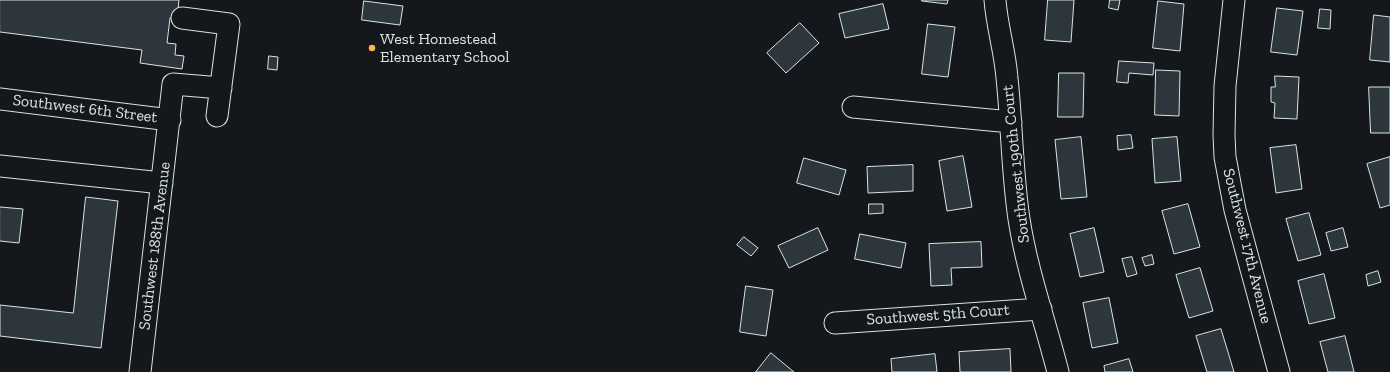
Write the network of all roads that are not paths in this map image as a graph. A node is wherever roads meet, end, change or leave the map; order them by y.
1 (995, 0) edge
2 (1234, 0) edge
3 (182, 18) dead end
4 (221, 88) junction
5 (0, 99) edge
6 (853, 107) dead end
7 (217, 116) dead end
8 (170, 120) junction
9 (1010, 122) junction
10 (0, 166) edge
11 (162, 183) junction
12 (1041, 309) junction
13 (835, 323) dead end
14 (140, 372) edge
15 (1058, 372) edge
16 (1278, 372) edge

1 - 9 street, Southwest 190th Court
2 - 16 street, Southwest 17th Avenue
3 - 4 street
4 - 7 street
4 - 8 street, Southwest 188th Avenue
5 - 8 street, Southwest 6th Street
6 - 9 street
8 - 11 street, Southwest 188th Avenue
9 - 12 street, Southwest 190th Court
10 - 11 street
11 - 14 street, Southwest 188th Avenue
12 - 13 street, Southwest 5th Court
12 - 15 street, Southwest 190th Court

